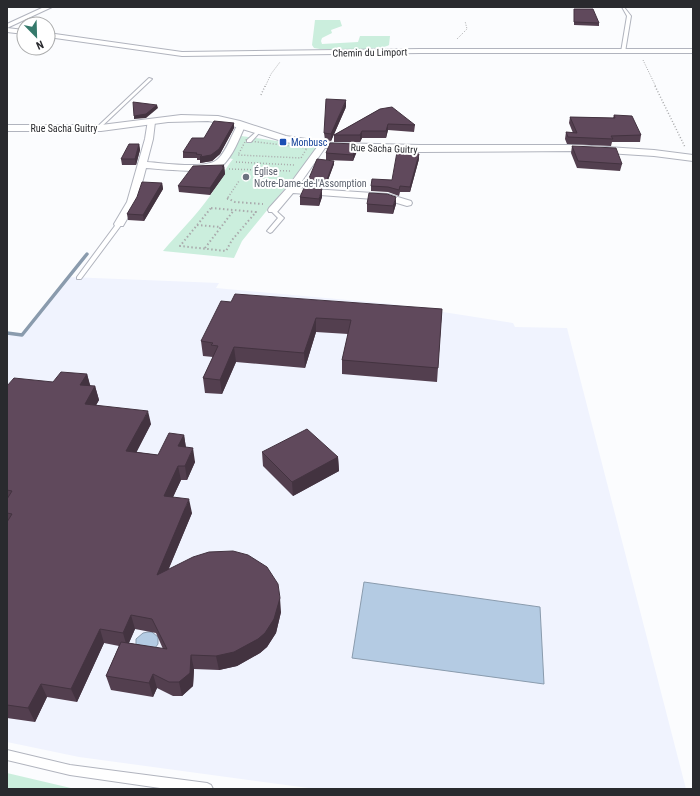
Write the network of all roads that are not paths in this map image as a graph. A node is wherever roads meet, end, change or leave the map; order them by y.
1 (49, 7) edge
2 (623, 7) edge
3 (7, 26) edge
4 (56, 36) edge
5 (693, 51) edge
6 (623, 52) junction
7 (150, 79) dead end
8 (151, 122) junction
9 (241, 126) junction
10 (7, 128) edge
11 (98, 128) junction
12 (258, 132) junction
13 (249, 141) road end
14 (323, 145) junction
15 (692, 158) edge
16 (141, 164) junction
17 (215, 166) junction
18 (225, 169) edge
19 (290, 190) junction
20 (407, 203) dead end
21 (272, 210) joint
22 (119, 224) joint
23 (270, 231) dead end
24 (79, 278) dead end
25 (7, 756) edge
26 (207, 789) edge

1 - 3 street
2 - 6 lane
4 - 6 street, Chemin du Limport
5 - 6 street, Chemin du Limport
7 - 11 lane
8 - 9 street, Rue Sacha Guitry
8 - 11 street, Rue Sacha Guitry
8 - 16 street
9 - 12 street, Rue Sacha Guitry
9 - 17 street
10 - 11 street, Rue Sacha Guitry
12 - 13 lane
12 - 14 street, Rue Sacha Guitry
14 - 15 street, Rue Sacha Guitry
14 - 19 street
16 - 17 street
16 - 22 street
17 - 18 lane
19 - 20 street
19 - 21 street
21 - 23 lane
22 - 24 lane
25 - 26 lane

